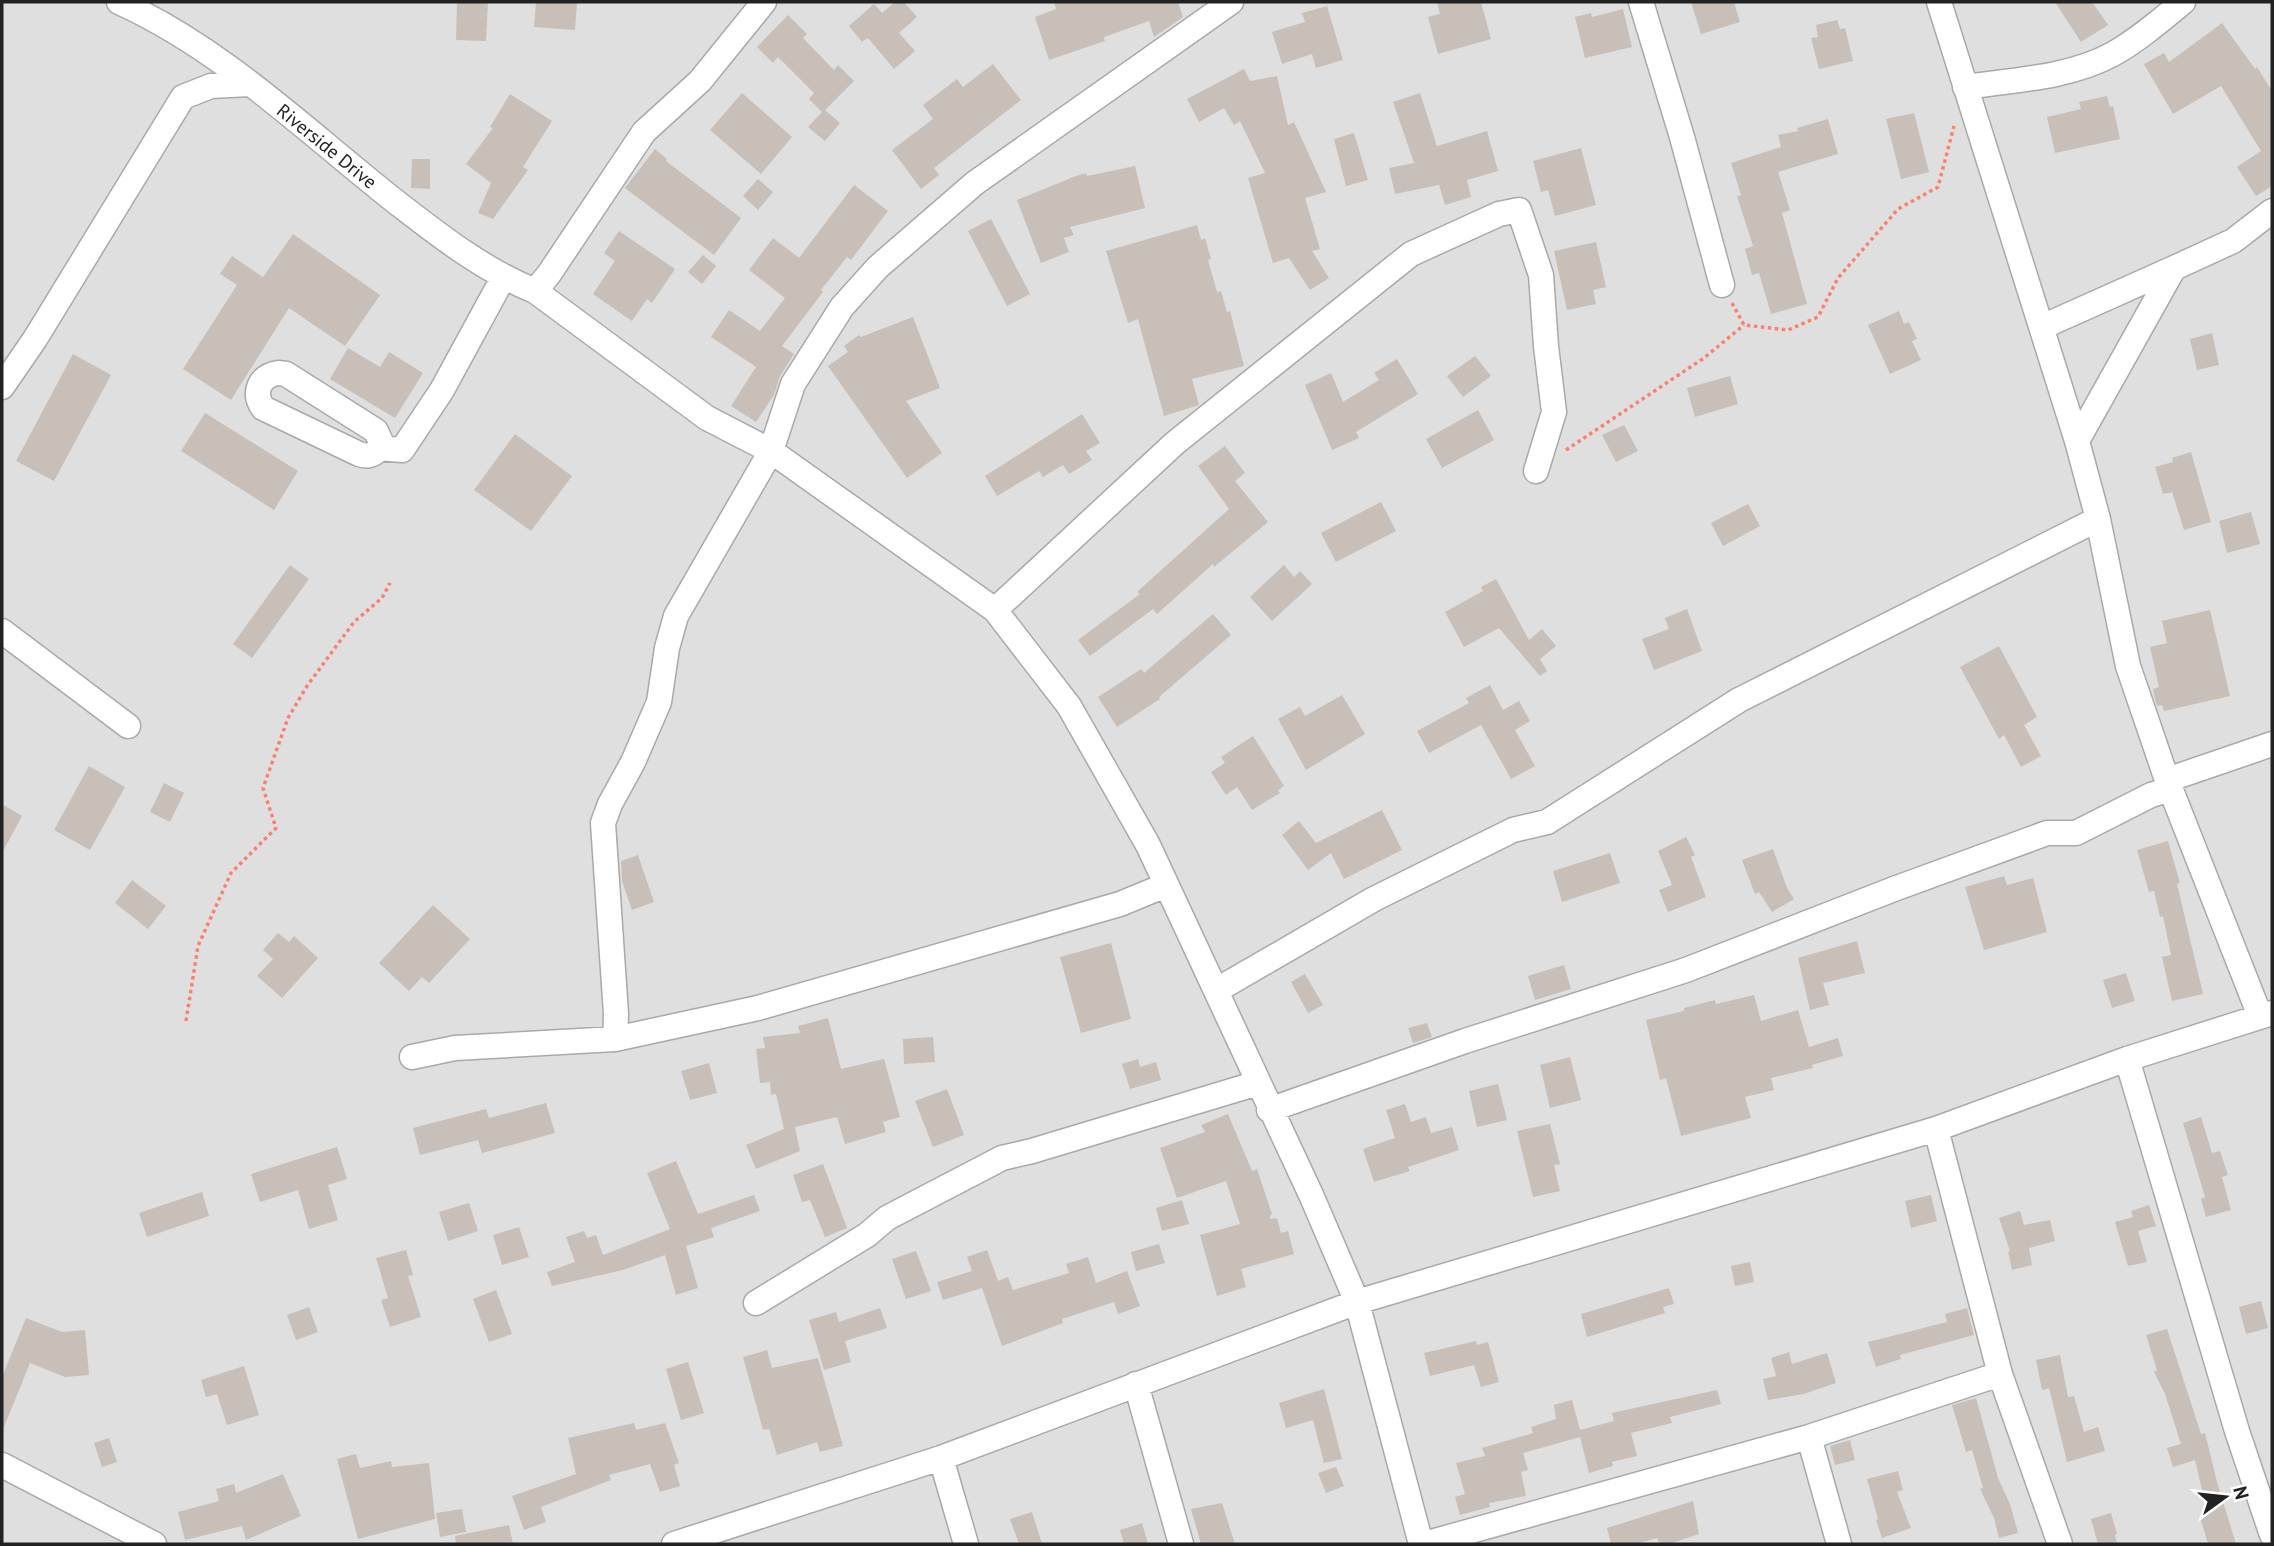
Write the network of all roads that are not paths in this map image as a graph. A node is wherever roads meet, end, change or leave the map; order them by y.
1 (119, 2) edge
2 (764, 2) edge
3 (1231, 2) edge
4 (1641, 2) edge
5 (1939, 2) edge
6 (2183, 2) edge
7 (250, 84) junction
8 (1965, 87) junction
9 (2272, 211) edge
10 (2174, 268) junction
11 (503, 278) junction
12 (1722, 285) road end
13 (535, 291) junction
14 (2042, 327) junction
15 (2, 387) edge
16 (2077, 440) junction
17 (379, 448) junction
18 (771, 451) junction
19 (1535, 471) road end
20 (2098, 519) junction
21 (995, 610) junction
22 (2, 631) edge
23 (128, 726) dead end
24 (2272, 744) edge
25 (2169, 784) junction
26 (1166, 885) junction
27 (1217, 990) junction
28 (2266, 1015) edge
29 (615, 1039) junction
30 (412, 1057) dead end
31 (2127, 1059) junction
32 (1258, 1083) junction
33 (1269, 1110) junction
34 (1936, 1129) junction
35 (756, 1303) dead end
36 (1357, 1303) junction
37 (2000, 1374) junction
38 (1136, 1384) junction
39 (1809, 1437) junction
40 (941, 1458) junction
41 (2, 1465) edge
42 (2272, 1535) edge
43 (154, 1544) edge
44 (674, 1544) edge
45 (965, 1544) edge
46 (1181, 1544) edge
47 (1423, 1544) edge
48 (1839, 1544) edge
49 (2060, 1544) edge

1 - 7 street, Riverside Drive
2 - 13 street
3 - 18 street
4 - 12 street
5 - 8 street
6 - 8 street
7 - 11 street, Riverside Drive
7 - 15 street
8 - 14 street
9 - 10 street
10 - 14 street
10 - 16 street
11 - 13 street, Riverside Drive
11 - 17 street
13 - 18 street, Riverside Drive
14 - 16 street
16 - 20 street
17 - 17 street
18 - 21 street, Riverside Drive
18 - 29 street
19 - 21 street
20 - 25 street
20 - 27 street
21 - 26 street, Riverside Drive
22 - 23 street
24 - 25 street
25 - 28 street
25 - 33 street
26 - 27 street, Riverside Drive
26 - 29 street
27 - 32 street, Riverside Drive
28 - 31 street
29 - 30 street
31 - 34 street
31 - 42 street
32 - 33 street, Riverside Drive
32 - 35 street
33 - 36 street, Riverside Drive
34 - 36 street
34 - 37 street
36 - 38 street
36 - 47 street, Riverside Drive
37 - 39 street
37 - 49 street
38 - 40 street
38 - 46 street
39 - 47 street
39 - 48 street
40 - 44 street
40 - 45 street
41 - 43 street

